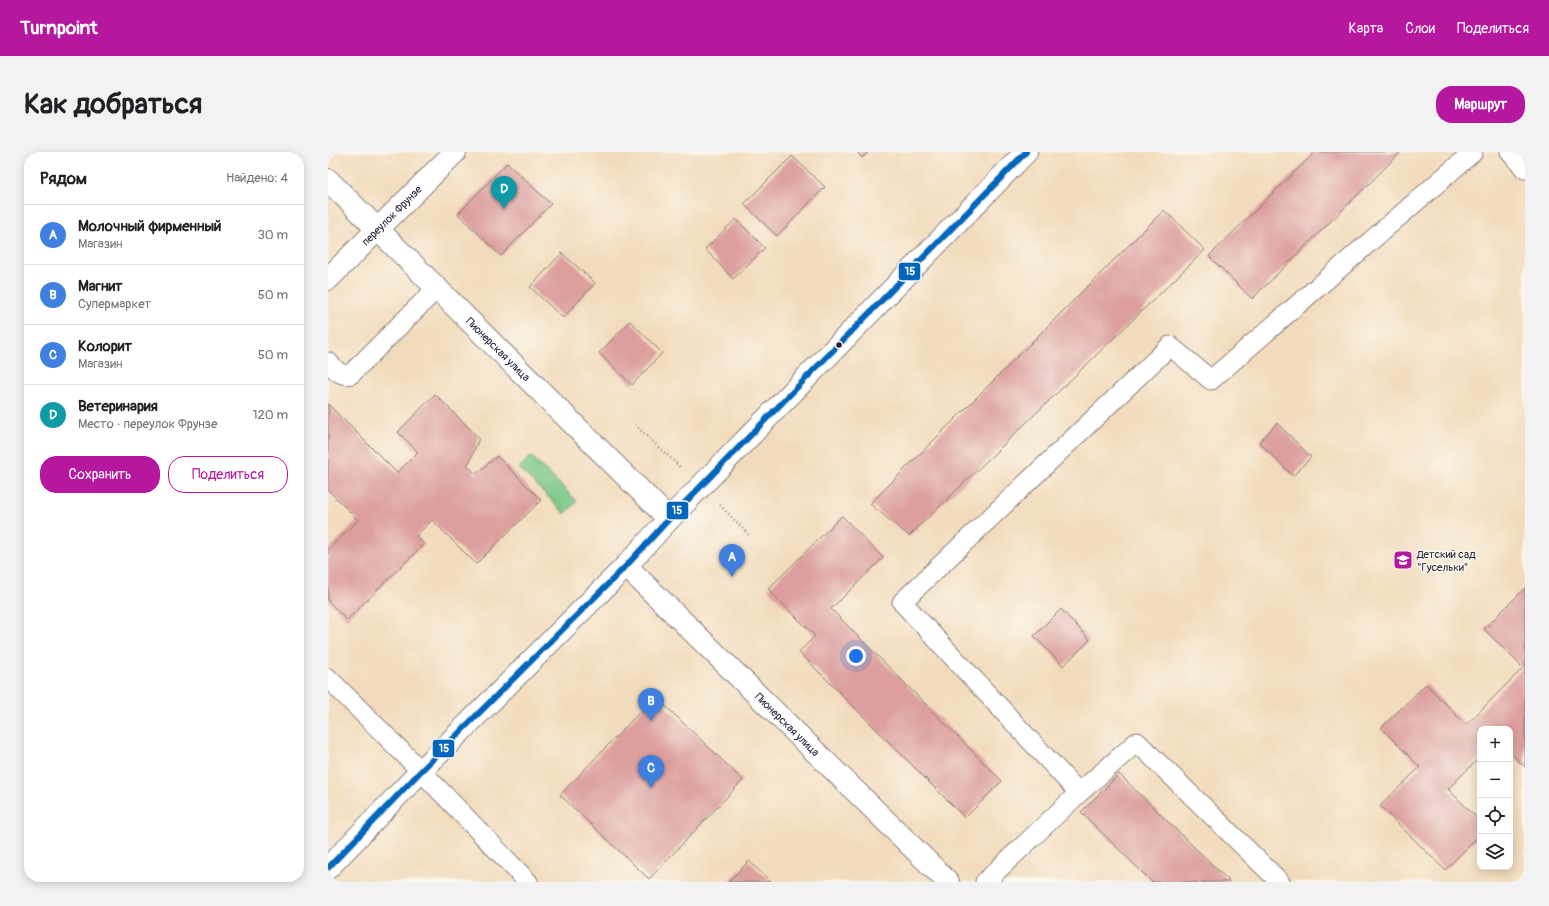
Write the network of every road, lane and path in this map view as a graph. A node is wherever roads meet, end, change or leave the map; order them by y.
1 (455, 152) edge
2 (1026, 152) edge
3 (1473, 152) edge
4 (1510, 152) edge
5 (1525, 169) edge
6 (328, 180) edge
7 (378, 229) junction
8 (328, 279) edge
9 (437, 288) junction
10 (328, 362) edge
11 (668, 519) junction
12 (626, 566) junction
13 (328, 678) edge
14 (421, 771) junction
15 (1079, 793) junction
16 (328, 868) edge
17 (528, 882) edge
18 (948, 882) edge
19 (985, 882) edge
20 (1280, 882) edge

1 - 7 street, переулок Фрунзе
2 - 11 street
3 - 15 lane
4 - 5 lane
6 - 7 street, Пионерская улица
7 - 8 street, переулок Фрунзе
7 - 9 street, Пионерская улица
9 - 10 lane
9 - 11 street, Пионерская улица
11 - 12 street
12 - 14 street
12 - 18 street, Пионерская улица
13 - 14 lane
14 - 16 street
14 - 17 lane
15 - 19 lane
15 - 20 lane

